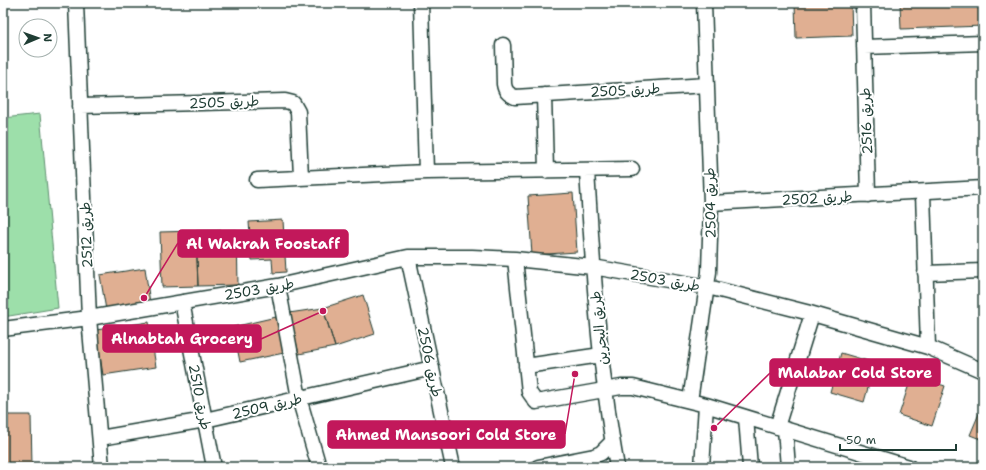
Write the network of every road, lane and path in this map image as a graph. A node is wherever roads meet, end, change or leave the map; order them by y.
1 (76, 3) edge
2 (422, 3) edge
3 (704, 3) edge
4 (863, 3) edge
5 (983, 43) edge
6 (503, 45) dead end
7 (864, 46) junction
8 (707, 86) junction
9 (544, 95) junction
10 (80, 106) junction
11 (632, 169) dead end
12 (587, 170) junction
13 (546, 171) junction
14 (426, 172) junction
15 (301, 177) junction
16 (257, 180) dead end
17 (983, 188) edge
18 (923, 192) junction
19 (868, 195) junction
20 (711, 203) junction
21 (408, 257) junction
22 (515, 259) junction
23 (593, 266) junction
24 (983, 271) edge
25 (925, 273) junction
26 (278, 286) junction
27 (708, 287) junction
28 (182, 302) junction
29 (812, 314) junction
30 (89, 318) junction
31 (3, 329) edge
32 (928, 347) junction
33 (602, 354) junction
34 (526, 366) junction
35 (432, 368) junction
36 (983, 371) edge
37 (605, 390) junction
38 (299, 398) junction
39 (690, 401) junction
40 (706, 406) junction
41 (746, 418) junction
42 (205, 420) junction
43 (781, 428) junction
44 (100, 438) junction
45 (612, 442) junction
46 (543, 466) edge
47 (102, 467) edge
48 (214, 467) edge
49 (319, 467) edge
50 (453, 467) edge
51 (617, 467) edge
52 (702, 467) edge
53 (750, 467) edge
54 (788, 467) edge
55 (909, 467) edge

1 - 10 street, طريق 2512
2 - 14 street
3 - 8 street, طريق 2504
4 - 7 street, طريق 2516
5 - 7 street
6 - 9 street, طريق 2505
7 - 19 street, طريق 2516
8 - 9 street, طريق 2505
8 - 20 street, طريق 2504
9 - 13 street
10 - 15 street, طريق 2505
10 - 30 street, طريق 2512
11 - 12 street
12 - 13 street
12 - 23 street
13 - 14 street
14 - 15 street
15 - 16 street
17 - 18 street, طريق 2502
18 - 19 street, طريق 2502
18 - 25 street
19 - 20 street, طريق 2502
20 - 27 street, طريق 2504
21 - 22 street, طريق 2503
21 - 26 street, طريق 2503
21 - 35 street, طريق 2506
22 - 23 street, طريق 2503
22 - 34 street
23 - 27 street, طريق 2503
23 - 33 street, طريق البحرين
24 - 25 street
25 - 32 street
26 - 28 street, طريق 2503
26 - 38 street
27 - 29 street, طريق 2503
27 - 39 street, طريق 2504
28 - 30 street, طريق 2503
28 - 42 street, طريق 2510
29 - 32 street, طريق 2503
29 - 43 street
30 - 31 street, طريق 2503
30 - 44 street, طريق 2512
32 - 36 street, طريق 2503
33 - 34 street
33 - 37 street, طريق البحرين
34 - 37 street
35 - 38 street, طريق 2509
35 - 50 street, طريق 2506
37 - 39 street
37 - 45 street, طريق البحرين
38 - 42 street, طريق 2509
38 - 49 street
39 - 40 street
40 - 41 street
40 - 52 street
41 - 43 street
41 - 53 street
42 - 44 street, طريق 2509
42 - 48 street, طريق 2510
43 - 54 street
43 - 55 street
44 - 47 street, طريق 2512
45 - 46 street
45 - 51 street, طريق البحرين

